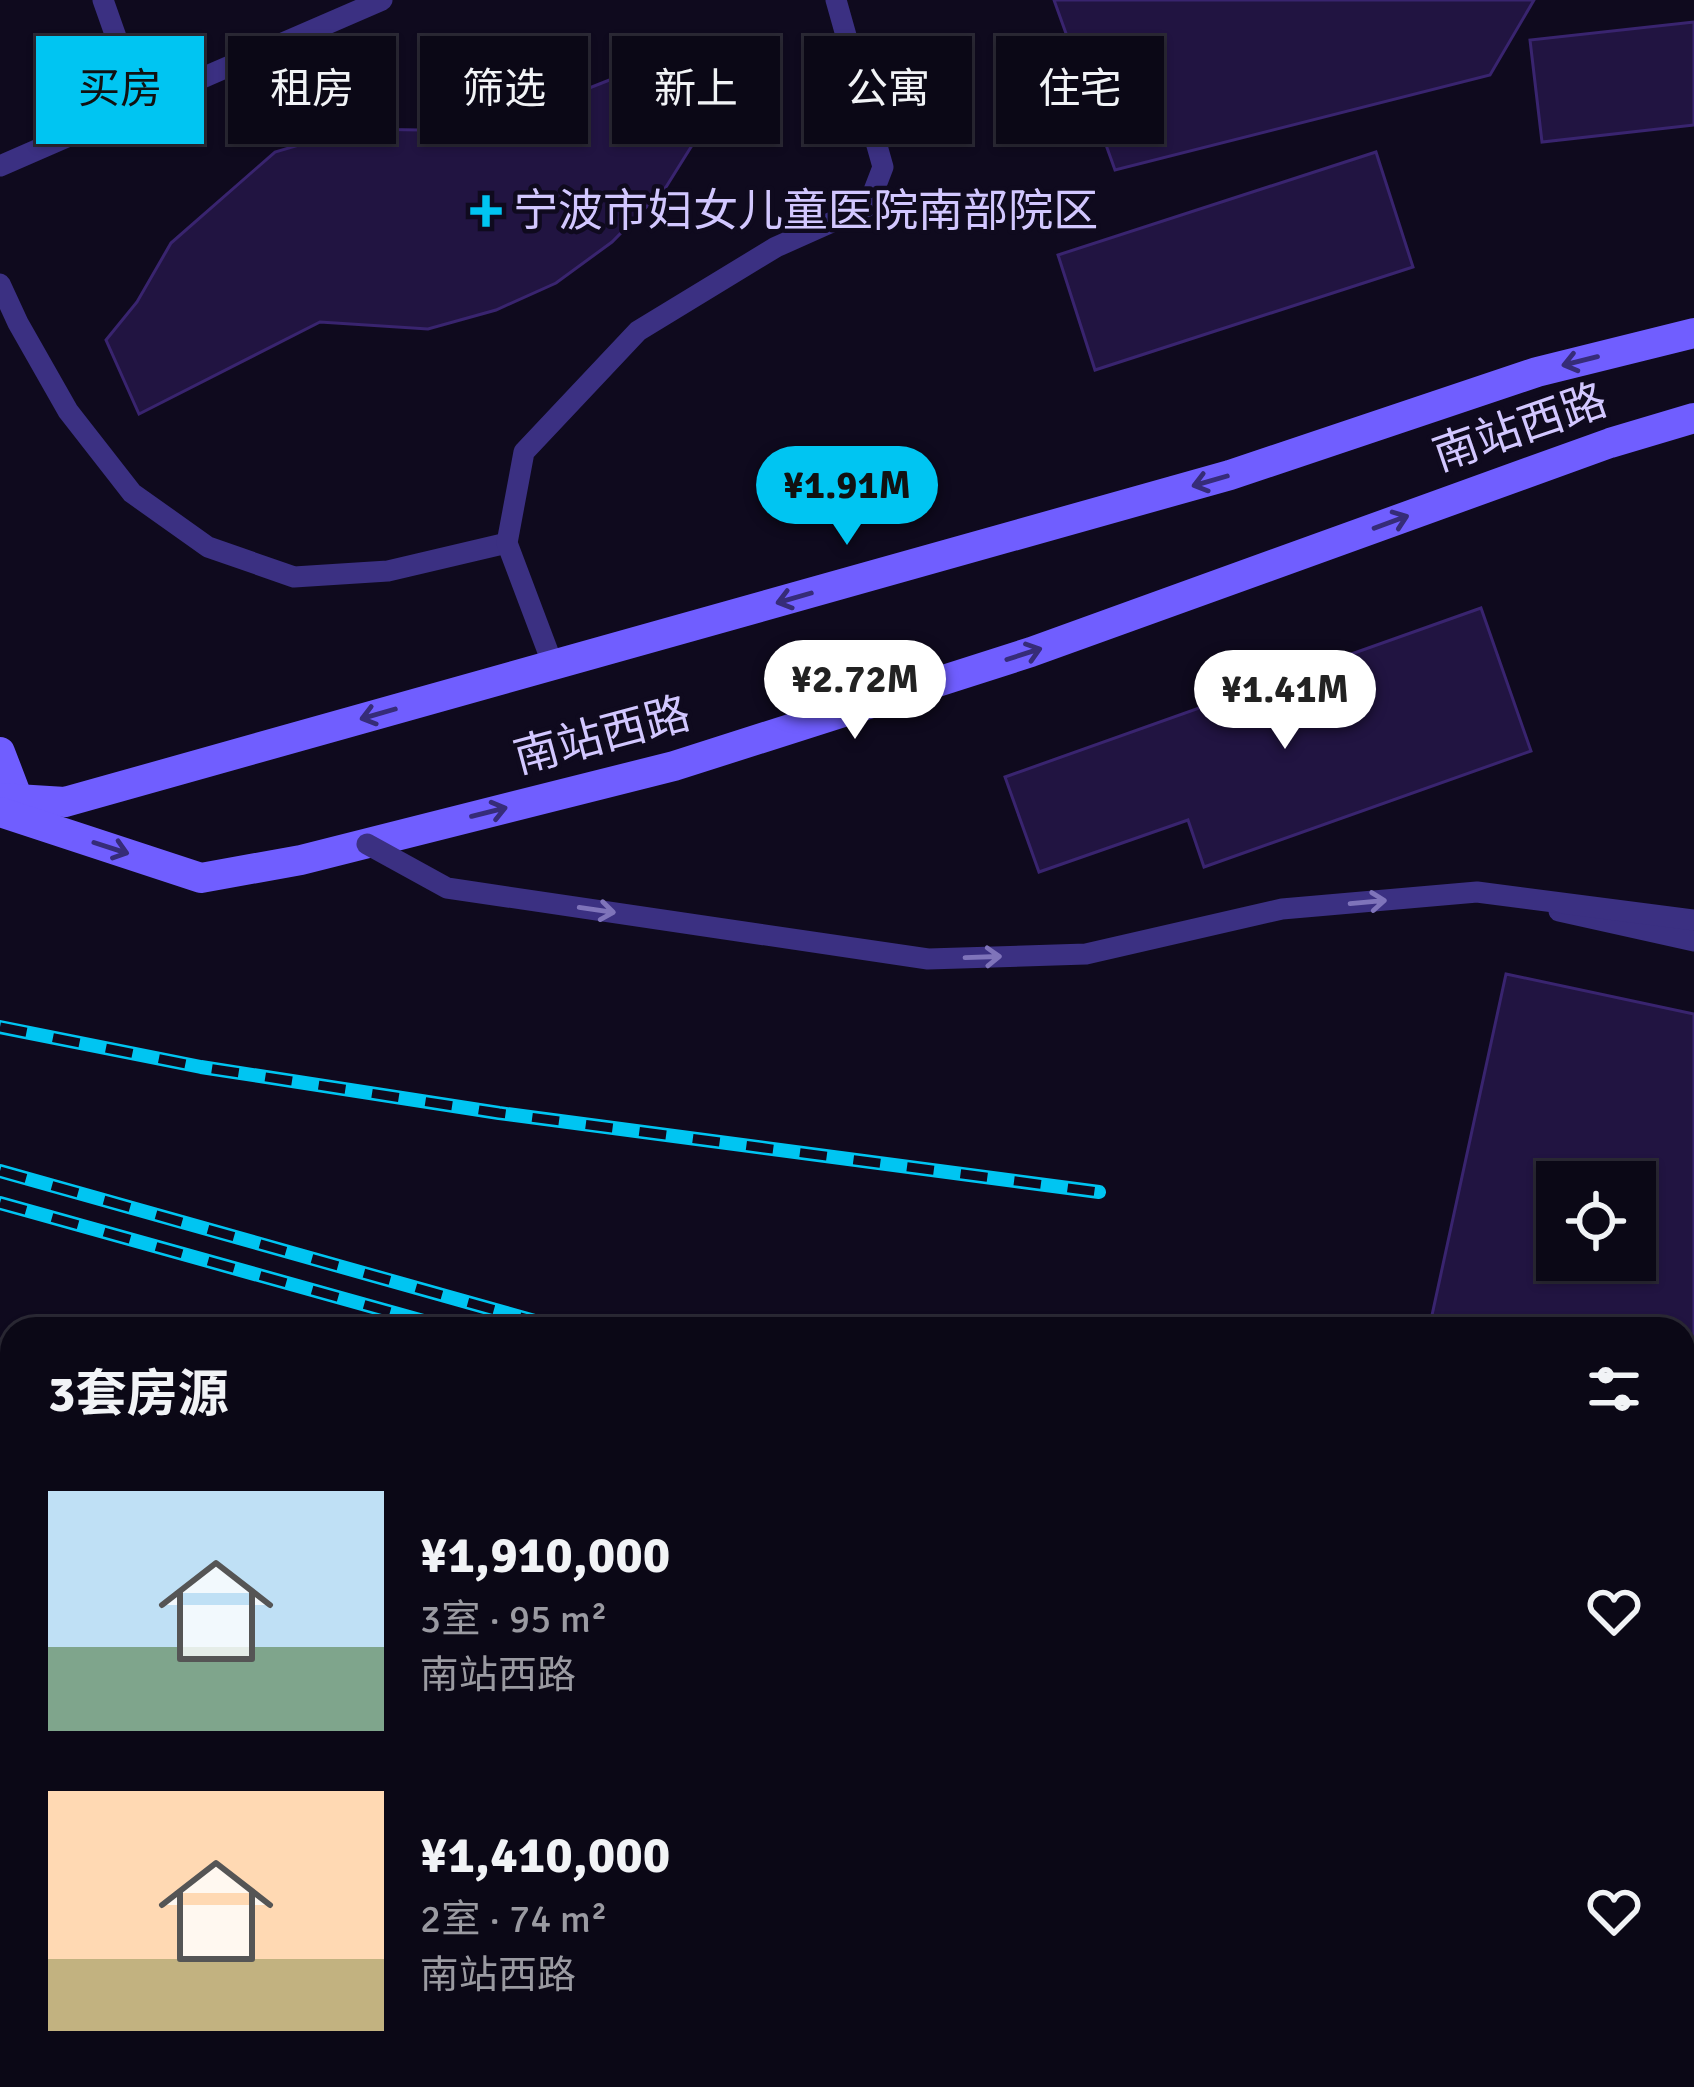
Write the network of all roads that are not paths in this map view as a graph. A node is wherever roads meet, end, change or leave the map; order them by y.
1 (103, 0) edge
2 (382, 0) edge
3 (836, 0) edge
4 (116, 36) edge
5 (204, 77) edge
6 (50, 144) edge
7 (0, 166) edge
8 (0, 284) edge
9 (1694, 333) edge
10 (1694, 418) edge
11 (507, 543) junction
12 (554, 665) junction
13 (0, 752) edge
14 (6, 803) edge
15 (367, 844) junction
16 (1477, 892) junction
17 (1694, 920) edge
18 (1694, 941) edge

1 - 4 lane
2 - 5 lane
3 - 11 lane
6 - 7 lane
8 - 11 lane
9 -> 12 main road, 南站西路
15 -> 10 main road, 南站西路
11 - 12 lane
12 -> 14 main road, 南站西路
13 - 14 main road
14 -> 15 main road, 南站西路
15 -> 16 lane, bridge
16 - 17 lane, bridge
16 - 18 lane, bridge

